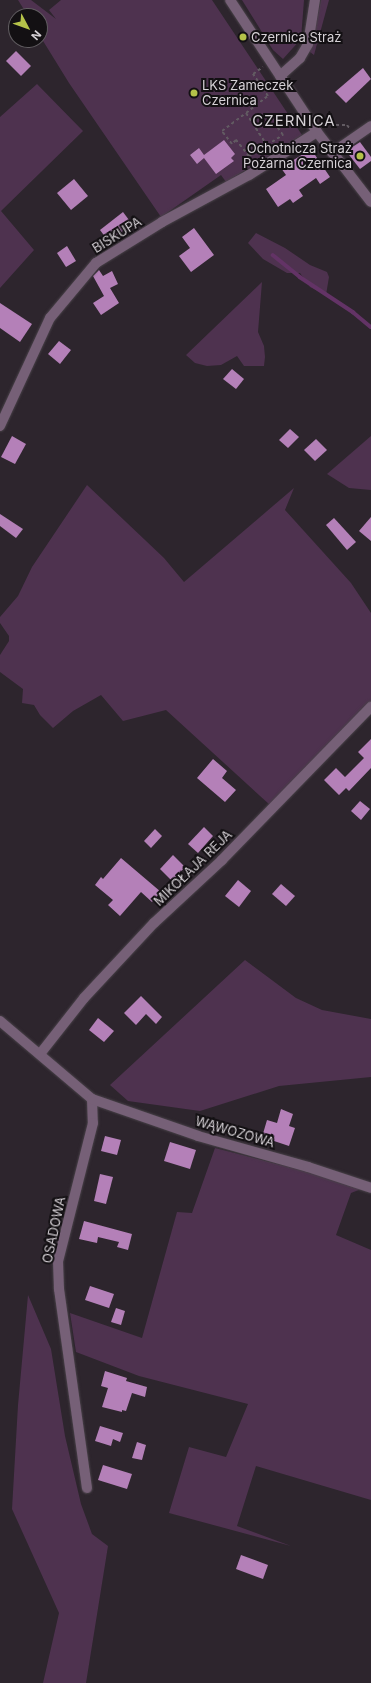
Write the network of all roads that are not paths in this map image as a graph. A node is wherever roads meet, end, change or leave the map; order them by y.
1 (230, 0) edge
2 (315, 0) edge
3 (280, 76) junction
4 (371, 126) edge
5 (314, 128) junction
6 (332, 153) junction
7 (371, 202) edge
8 (0, 426) edge
9 (371, 707) edge
10 (0, 1021) edge
11 (40, 1054) junction
12 (92, 1099) junction
13 (371, 1188) edge
14 (87, 1488) dead end

1 - 3 street
2 - 3 street
3 - 5 street
4 - 6 street
5 - 6 street
5 - 8 street, BISKUPA
6 - 7 street
9 - 11 street, MIKOŁAJA REJA
10 - 11 street
11 - 12 street
12 - 13 street, WĄWOZOWA
12 - 14 street, OSADOWA

